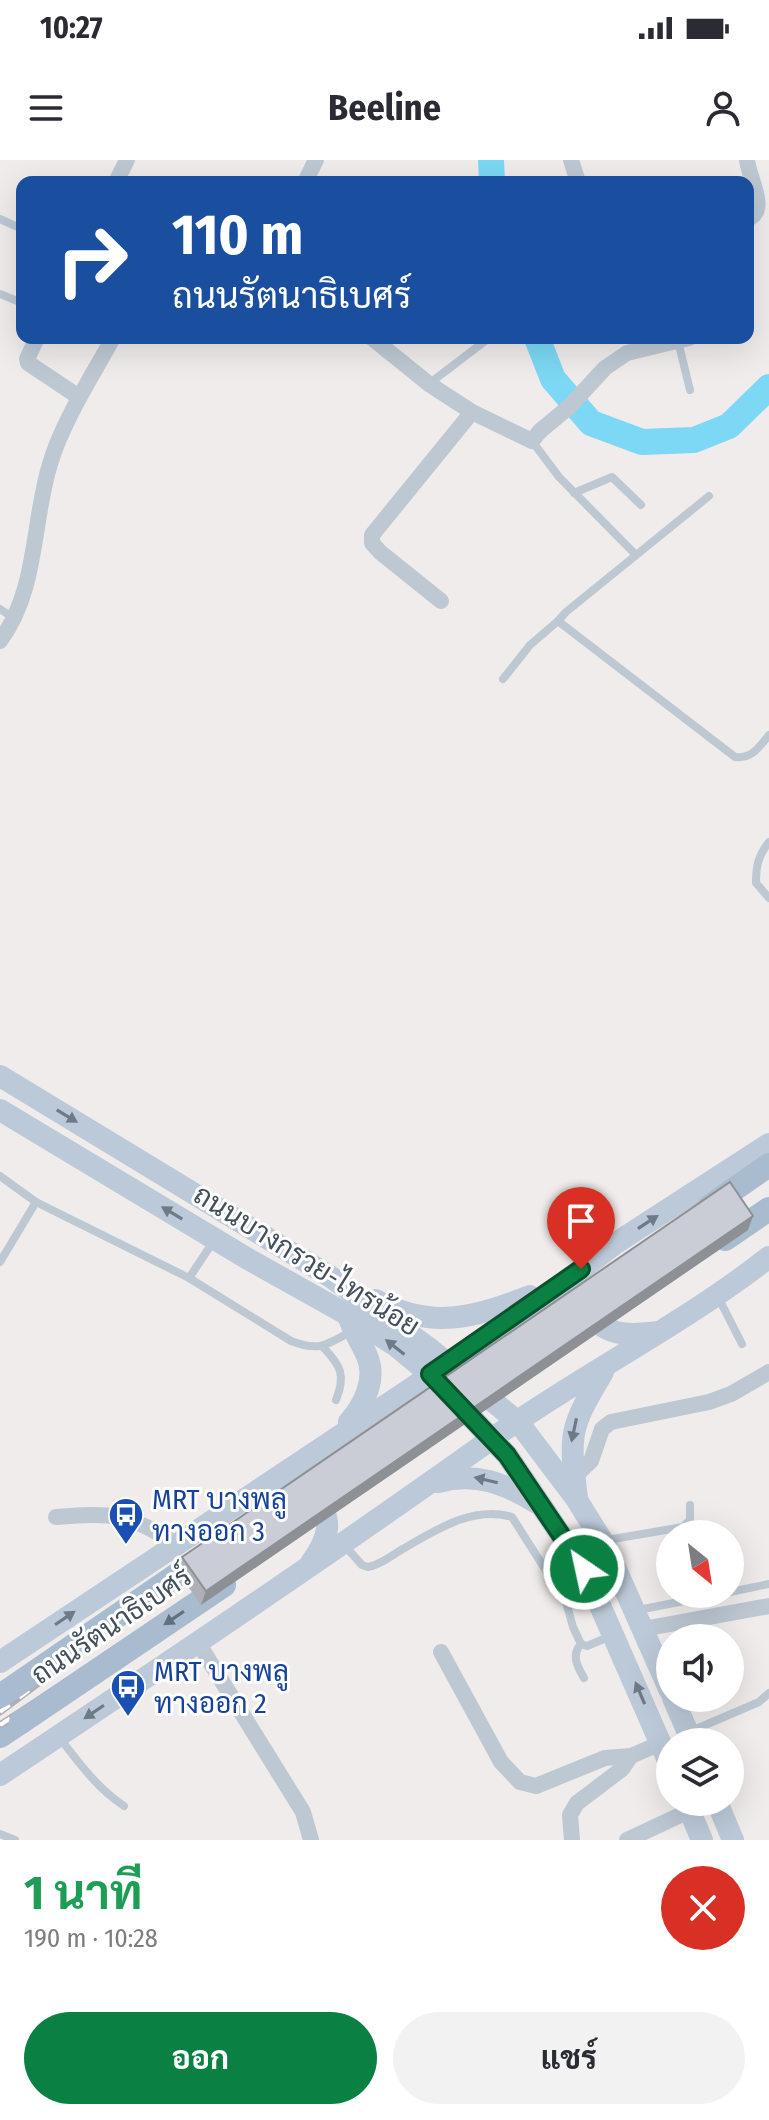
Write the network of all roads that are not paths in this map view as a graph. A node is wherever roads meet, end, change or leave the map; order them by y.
1 (754, 180) edge
2 (754, 218) edge
3 (34, 344) edge
4 (110, 344) edge
5 (379, 344) edge
6 (481, 344) edge
7 (663, 344) edge
8 (684, 344) edge
9 (429, 384) junction
10 (690, 390) dead end
11 (79, 397) junction
12 (472, 412) junction
13 (532, 441) junction
14 (574, 493) junction
15 (709, 496) dead end
16 (641, 505) dead end
17 (636, 555) junction
18 (441, 601) dead end
19 (6, 613) edge
20 (558, 621) junction
21 (0, 641) edge
22 (503, 679) dead end
23 (769, 735) edge
24 (769, 842) edge
25 (769, 898) edge
26 (0, 1076) edge
27 (0, 1110) edge
28 (769, 1144) edge
29 (769, 1165) edge
30 (0, 1176) edge
31 (36, 1202) junction
32 (769, 1209) edge
33 (216, 1239) junction
34 (708, 1251) edge
35 (644, 1253) edge
36 (769, 1257) edge
37 (0, 1262) edge
38 (610, 1262) junction
39 (331, 1277) junction
40 (189, 1278) junction
41 (562, 1284) junction
42 (717, 1295) junction
43 (619, 1314) edge
44 (350, 1322) junction
45 (664, 1331) junction
46 (581, 1341) edge
47 (742, 1344) dead end
48 (323, 1347) junction
49 (438, 1368) junction
50 (605, 1368) junction
51 (769, 1372) edge
52 (518, 1386) edge
53 (336, 1400) dead end
54 (519, 1423) junction
55 (452, 1430) edge
56 (492, 1438) junction
57 (302, 1461) junction
58 (569, 1483) junction
59 (427, 1485) junction
60 (253, 1494) junction
61 (536, 1498) junction
62 (286, 1500) edge
63 (348, 1501) edge
64 (690, 1505) dead end
65 (56, 1517) dead end
66 (308, 1527) edge
67 (602, 1541) junction
68 (175, 1544) junction
69 (343, 1544) junction
70 (221, 1545) edge
71 (243, 1571) edge
72 (298, 1573) junction
73 (769, 1584) edge
74 (744, 1589) edge
75 (769, 1606) edge
76 (676, 1608) edge
77 (639, 1620) junction
78 (615, 1635) junction
79 (197, 1641) junction
80 (581, 1644) junction
81 (441, 1652) dead end
82 (656, 1659) edge
83 (0, 1662) edge
84 (584, 1678) dead end
85 (769, 1693) edge
86 (0, 1696) edge
87 (708, 1728) edge
88 (656, 1731) edge
89 (0, 1736) edge
90 (58, 1736) junction
91 (656, 1745) edge
92 (631, 1756) junction
93 (0, 1775) edge
94 (124, 1806) dead end
95 (670, 1816) edge
96 (692, 1816) edge
97 (723, 1816) edge
98 (0, 1834) edge
99 (15, 1840) edge
100 (311, 1840) edge
101 (572, 1840) edge
102 (627, 1840) edge
103 (702, 1840) edge
104 (733, 1840) edge

1 - 2 street
3 - 11 street
4 - 11 street
5 - 9 street
6 - 9 lane
7 - 13 street
8 - 10 lane
9 - 12 street
11 - 19 street
12 - 13 street
12 - 18 street
13 - 14 lane
14 - 16 lane
14 - 17 lane
15 - 17 lane
17 - 20 lane
19 - 21 street
20 - 22 lane
20 - 23 lane
24 - 25 lane
26 -> 39 main road, ถนนบางกรวย-ไทรน้อย
33 -> 27 main road, ถนนบางกรวย-ไทรน้อย
38 -> 28 main road, ถนนรัตนาธิเบศร์
29 - 35 main road, bridge
30 - 31 lane
31 - 37 lane
31 - 40 lane
32 - 34 main road, bridge
33 - 40 lane
33 - 44 main road, ถนนบางกรวย-ไทรน้อย
36 - 42 main road
38 - 41 main road, ถนนรัตนาธิเบศร์
38 - 45 main road
38 - 62 main road, ถนนรัตนาธิเบศร์
39 - 41 main road
39 - 49 main road, ถนนบางกรวย-ไทรน้อย
40 - 48 lane
41 - 49 main road, ถนนรัตนาธิเบศร์
42 - 45 main road
42 - 47 lane
43 - 46 main road
44 - 48 lane
49 -> 44 main road, ถนนบางกรวย-ไทรน้อย
44 - 57 main road
45 - 50 main road
48 - 53 lane
49 - 54 main road, ถนนบางกรวย-ไทรน้อย
49 - 56 main road, ถนนบางกรวย-ไทรน้อย
49 - 57 main road, ถนนรัตนาธิเบศร์
50 - 54 main road
50 -> 58 main road
51 - 58 street
52 - 55 main road
54 - 56 main road
54 - 58 main road, ถนนบางกรวย-ไทรน้อย
56 - 59 main road
56 - 61 main road, ถนนบางกรวย-ไทรน้อย
57 - 60 main road, ถนนรัตนาธิเบศร์
58 - 61 main road
58 - 67 main road, ถนนบางกรวย-ไทรน้อย
61 -> 59 main road
59 - 69 main road
60 - 68 main road, ถนนรัตนาธิเบศร์
60 - 72 main road
61 - 78 main road, ถนนบางกรวย-ไทรน้อย
63 - 66 main road
64 - 67 lane
65 - 68 street
67 - 77 main road, ถนนบางกรวย-ไทรน้อย
83 -> 68 main road, ถนนรัตนาธิเบศร์
69 - 72 main road
69 - 80 lane
70 - 86 main road, ถนนรัตนาธิเบศร์, bridge
71 -> 89 main road, ถนนรัตนาธิเบศร์, bridge
72 - 79 main road
73 - 74 lane
75 - 77 street
76 - 77 lane
77 - 82 main road, ถนนบางกรวย-ไทรน้อย
78 - 80 lane
88 -> 78 main road, ถนนบางกรวย-ไทรน้อย
79 -> 90 main road
79 - 100 street
80 - 84 lane
81 - 92 street
85 - 87 lane
90 - 93 main road
90 - 94 lane
91 - 92 street
92 - 101 street
95 - 102 street
96 - 103 main road
97 - 104 main road
98 - 99 lane

